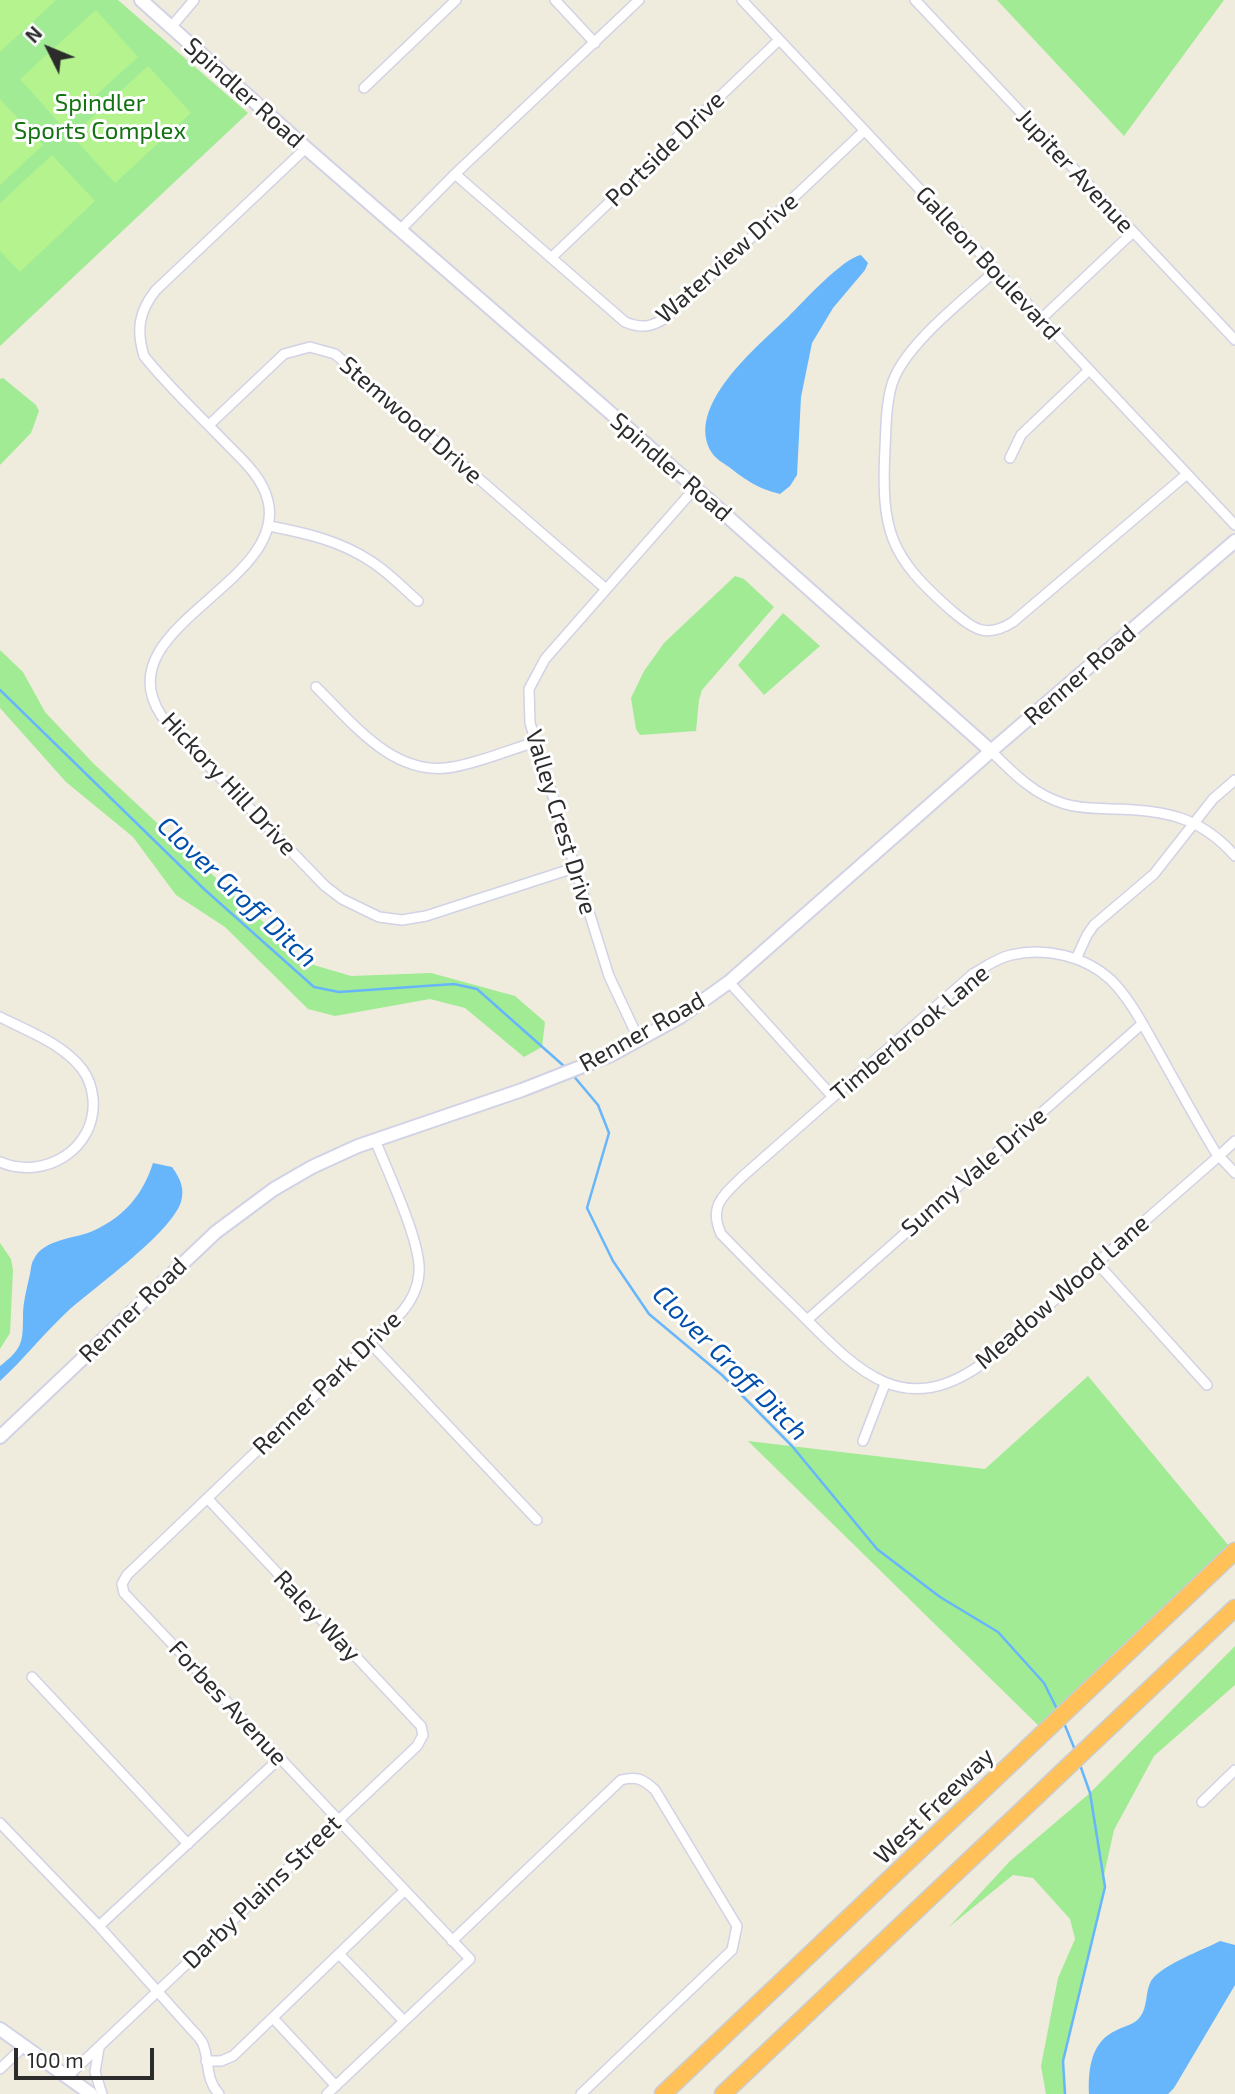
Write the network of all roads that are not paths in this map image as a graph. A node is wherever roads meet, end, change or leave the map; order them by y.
1 (141, 0) edge
2 (194, 0) edge
3 (456, 0) edge
4 (555, 0) edge
5 (639, 0) edge
6 (741, 0) edge
7 (915, 0) edge
8 (172, 26) junction
9 (779, 40) junction
10 (595, 43) junction
11 (364, 88) dead end
12 (864, 131) junction
13 (306, 148) junction
14 (454, 174) junction
15 (400, 230) junction
16 (1132, 233) junction
17 (551, 258) junction
18 (995, 271) junction
19 (1041, 319) junction
20 (1235, 340) edge
21 (1089, 370) junction
22 (209, 425) junction
23 (1010, 457) dead end
24 (1187, 474) junction
25 (695, 488) junction
26 (1235, 525) edge
27 (270, 526) junction
28 (1235, 541) edge
29 (606, 589) junction
30 (418, 601) dead end
31 (316, 687) dead end
32 (536, 742) junction
33 (991, 751) junction
34 (1235, 780) edge
35 (1195, 824) junction
36 (1235, 856) edge
37 (574, 868) junction
38 (1076, 959) junction
39 (729, 982) junction
40 (0, 1017) edge
41 (1142, 1024) junction
42 (639, 1040) junction
43 (833, 1097) junction
44 (375, 1140) junction
45 (1235, 1141) edge
46 (1219, 1156) junction
47 (0, 1162) edge
48 (1235, 1173) edge
49 (1097, 1263) junction
50 (807, 1320) junction
51 (369, 1342) junction
52 (885, 1384) junction
53 (1206, 1385) dead end
54 (0, 1437) edge
55 (863, 1441) dead end
56 (208, 1499) junction
57 (537, 1520) dead end
58 (1235, 1551) edge
59 (122, 1584) joint
60 (1235, 1608) edge
61 (32, 1677) dead end
62 (423, 1735) joint
63 (280, 1758) junction
64 (1235, 1770) edge
65 (1202, 1802) dead end
66 (338, 1819) junction
67 (0, 1823) edge
68 (188, 1844) junction
69 (405, 1891) junction
70 (99, 1926) junction
71 (452, 1941) junction
72 (339, 1954) junction
73 (157, 1991) junction
74 (272, 2018) junction
75 (404, 2021) junction
76 (0, 2029) edge
77 (24, 2046) junction
78 (99, 2047) junction
79 (206, 2061) junction
80 (0, 2069) edge
81 (67, 2077) junction
82 (336, 2086) junction
83 (90, 2094) edge
84 (102, 2094) edge
85 (219, 2094) edge
86 (327, 2094) edge
87 (581, 2094) edge
88 (663, 2094) edge
89 (723, 2094) edge

1 - 8 main road, Spindler Road
2 - 8 street
3 - 11 street
4 - 10 street
5 - 10 street
6 - 9 street, Galleon Boulevard
7 - 16 street, Jupiter Avenue
8 - 13 main road, Spindler Road
9 - 12 street, Galleon Boulevard
9 - 17 street, Portside Drive
10 - 14 street
12 - 17 street, Waterview Drive
12 - 18 street, Galleon Boulevard
13 - 15 main road, Spindler Road
13 - 22 street
14 - 15 street
14 - 17 street, Waterview Drive
15 - 25 main road, Spindler Road
16 - 19 street
16 - 20 street, Jupiter Avenue
18 - 19 street, Galleon Boulevard
18 - 24 street
19 - 21 street, Galleon Boulevard
21 - 23 street
21 - 24 street, Galleon Boulevard
22 - 27 street
22 - 29 street, Stemwood Drive
24 - 26 street, Galleon Boulevard
25 - 29 street, Valley Crest Drive
25 - 33 main road, Spindler Road
27 - 30 street
27 - 37 street, Hickory Hill Drive
28 - 33 main road, Renner Road
29 - 32 street, Valley Crest Drive
31 - 32 street
32 - 37 street, Valley Crest Drive
33 - 35 street, Spindler Road
33 - 39 main road, Renner Road
34 - 35 street
35 - 36 street, Spindler Road
35 - 38 street
37 - 42 street, Valley Crest Drive
38 - 41 street
38 - 43 street, Timberbrook Lane
39 - 42 main road, Renner Road
39 - 43 street
40 - 47 street
41 - 46 street
41 - 50 street, Sunny Vale Drive
42 - 44 main road, Renner Road
43 - 50 street, Timberbrook Lane
44 - 51 street, Renner Park Drive
44 - 54 main road, Renner Road
45 - 46 street, Meadow Wood Lane
46 - 48 street
46 - 49 street, Meadow Wood Lane
49 - 52 street, Meadow Wood Lane
49 - 53 street
50 - 52 street
51 - 56 street, Renner Park Drive
51 - 57 street
52 - 55 street
56 - 59 street, Renner Park Drive
56 - 62 street, Raley Way
58 - 88 highway, West Freeway
59 - 63 street, Forbes Avenue
60 - 89 highway
61 - 68 street
62 - 66 street, Darby Plains Street
63 - 66 street, Forbes Avenue
63 - 68 street
64 - 65 street
66 - 69 street, Forbes Avenue
66 - 73 street, Darby Plains Street
67 - 70 street
68 - 70 street
69 - 71 street, Forbes Avenue
69 - 72 street
70 - 73 street
71 - 75 street, Forbes Avenue
71 - 87 street
72 - 74 street
72 - 75 street
73 - 78 street, Darby Plains Street
73 - 79 street
74 - 79 street
74 - 82 street
75 - 82 street
76 - 77 main road
77 - 80 street
77 - 81 main road
78 - 81 street, Darby Plains Street
78 - 84 street
79 - 85 street
81 - 83 main road
82 - 86 street

